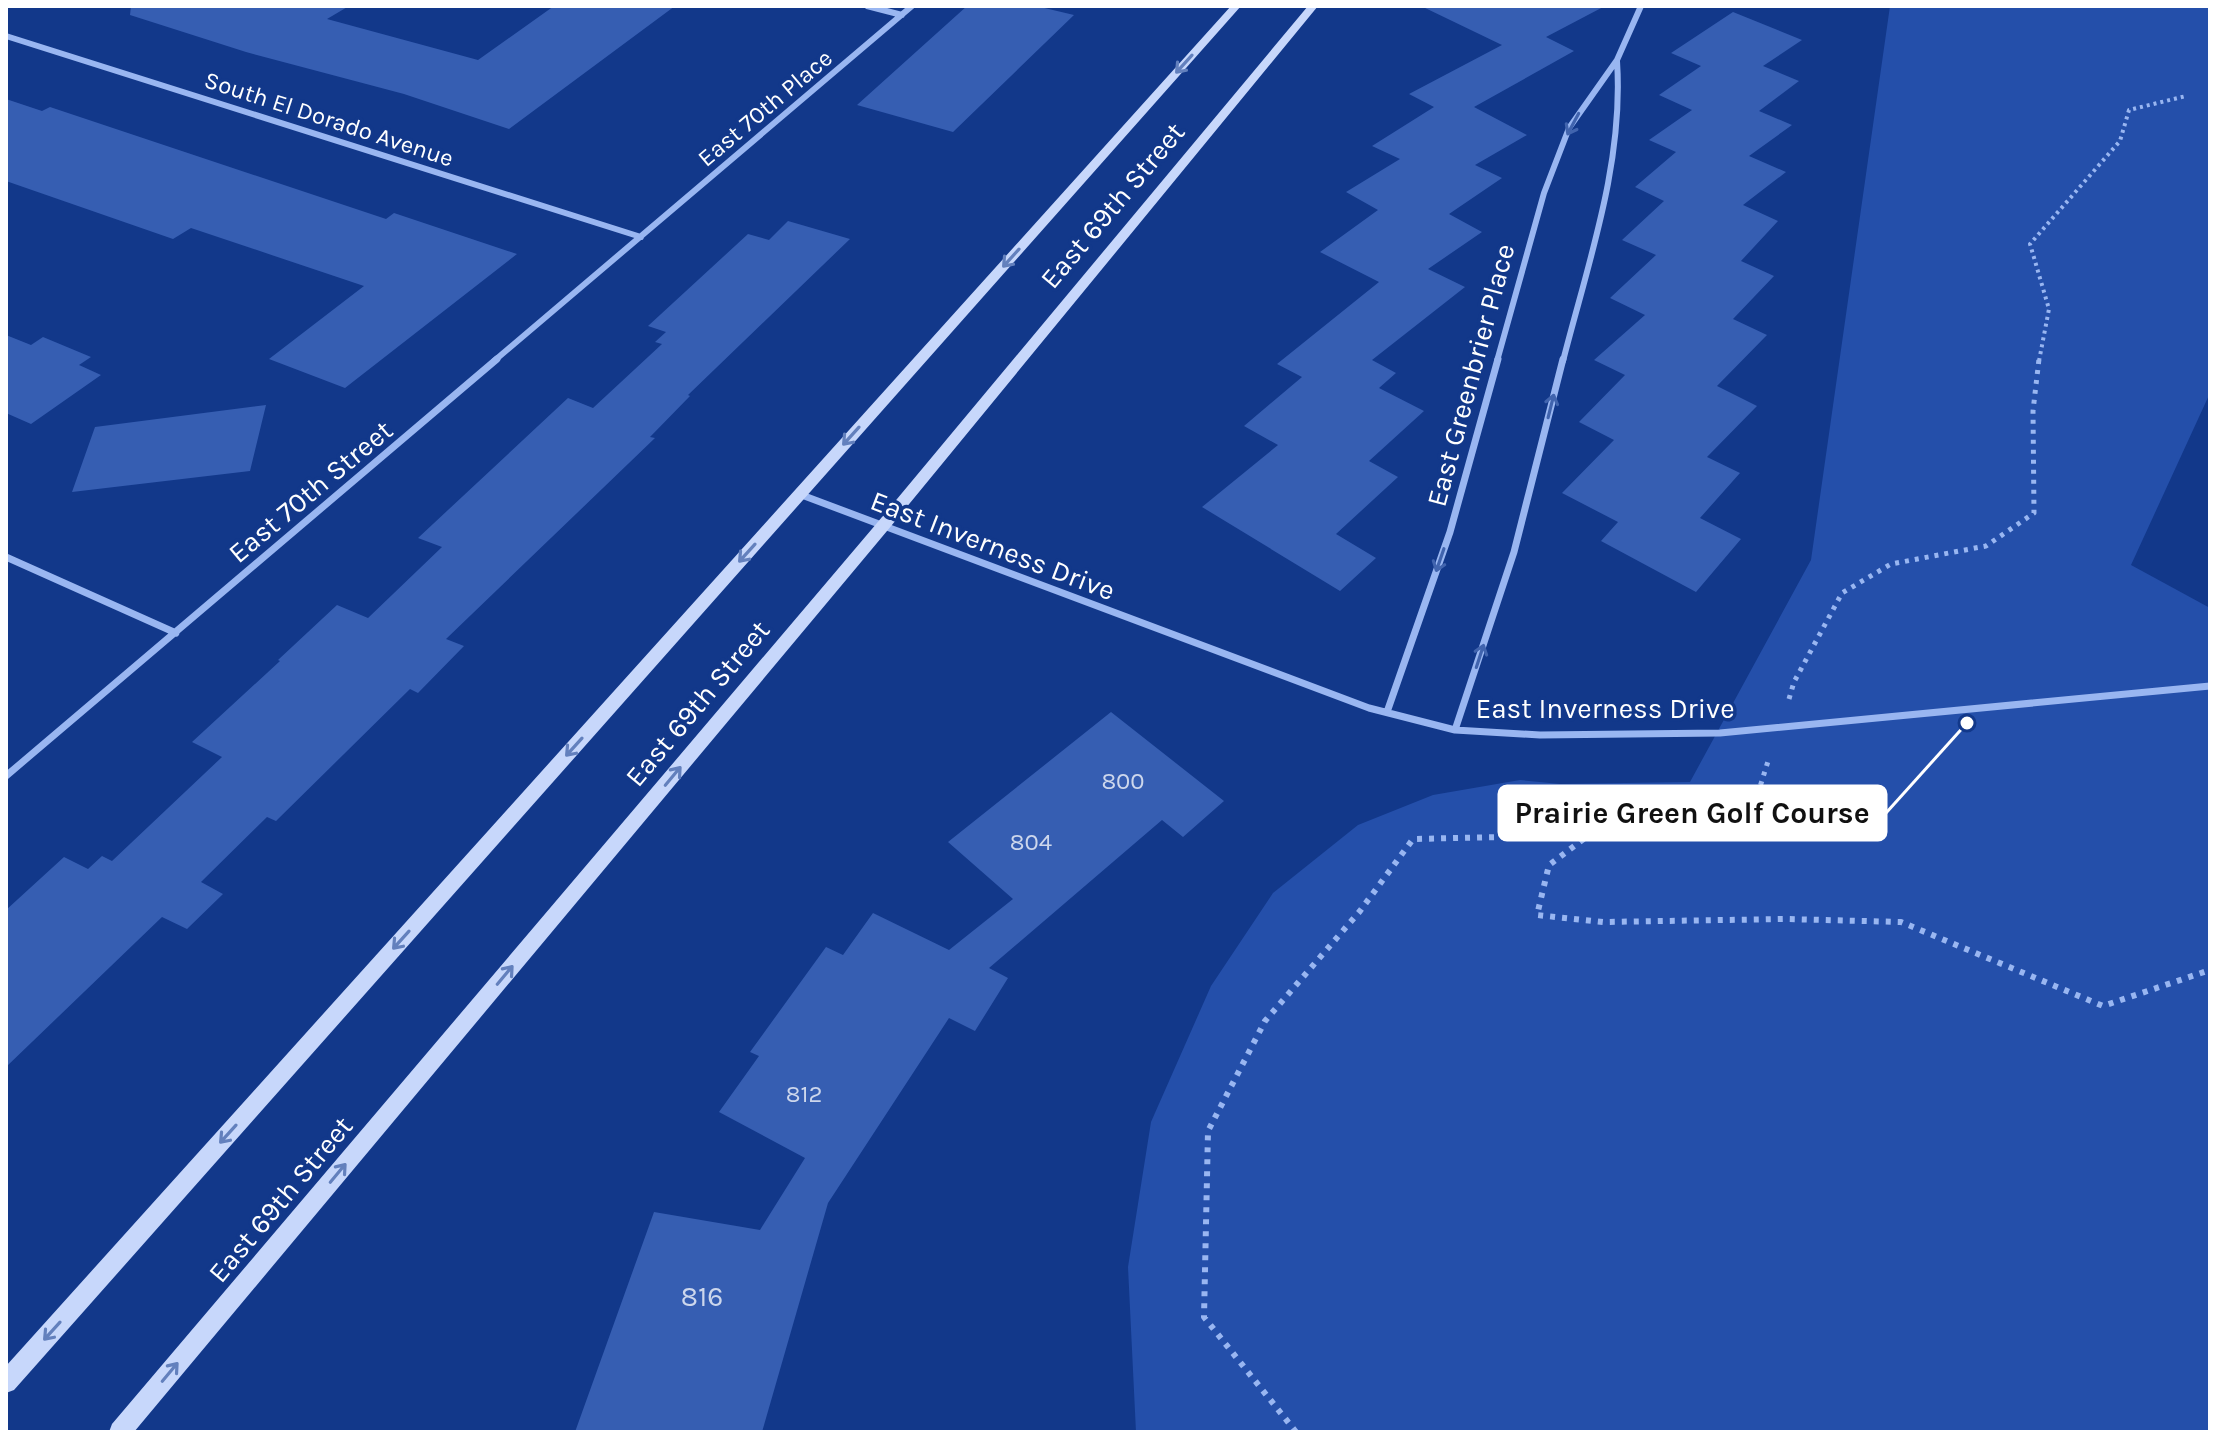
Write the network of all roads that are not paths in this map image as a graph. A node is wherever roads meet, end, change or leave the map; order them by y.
1 (867, 6) edge
2 (912, 6) edge
3 (1236, 6) edge
4 (1313, 6) edge
5 (1641, 6) edge
6 (902, 15) junction
7 (6, 36) edge
8 (1617, 60) junction
9 (641, 237) junction
10 (799, 494) junction
11 (882, 527) junction
12 (6, 557) edge
13 (176, 633) junction
14 (2210, 686) edge
15 (1387, 712) junction
16 (1455, 730) junction
17 (6, 776) edge
18 (6, 1382) edge
19 (120, 1432) edge

1 - 6 street
2 - 6 street, East 70th Place
3 -> 10 main road, East 69th Street
4 - 11 main road, East 69th Street
5 - 8 street, East Greenbrier Place
6 - 9 street, East 70th Place
7 - 9 street, South El Dorado Avenue
8 -> 15 street, East Greenbrier Place
16 -> 8 street, East Greenbrier Place
9 - 13 street, East 70th Street
10 - 11 street, East Inverness Drive
10 -> 18 main road, East 69th Street
11 - 15 street, East Inverness Drive
19 -> 11 main road, East 69th Street
12 - 13 street
13 - 17 street, East 70th Street
14 - 16 street, East Inverness Drive
15 - 16 street, East Inverness Drive

